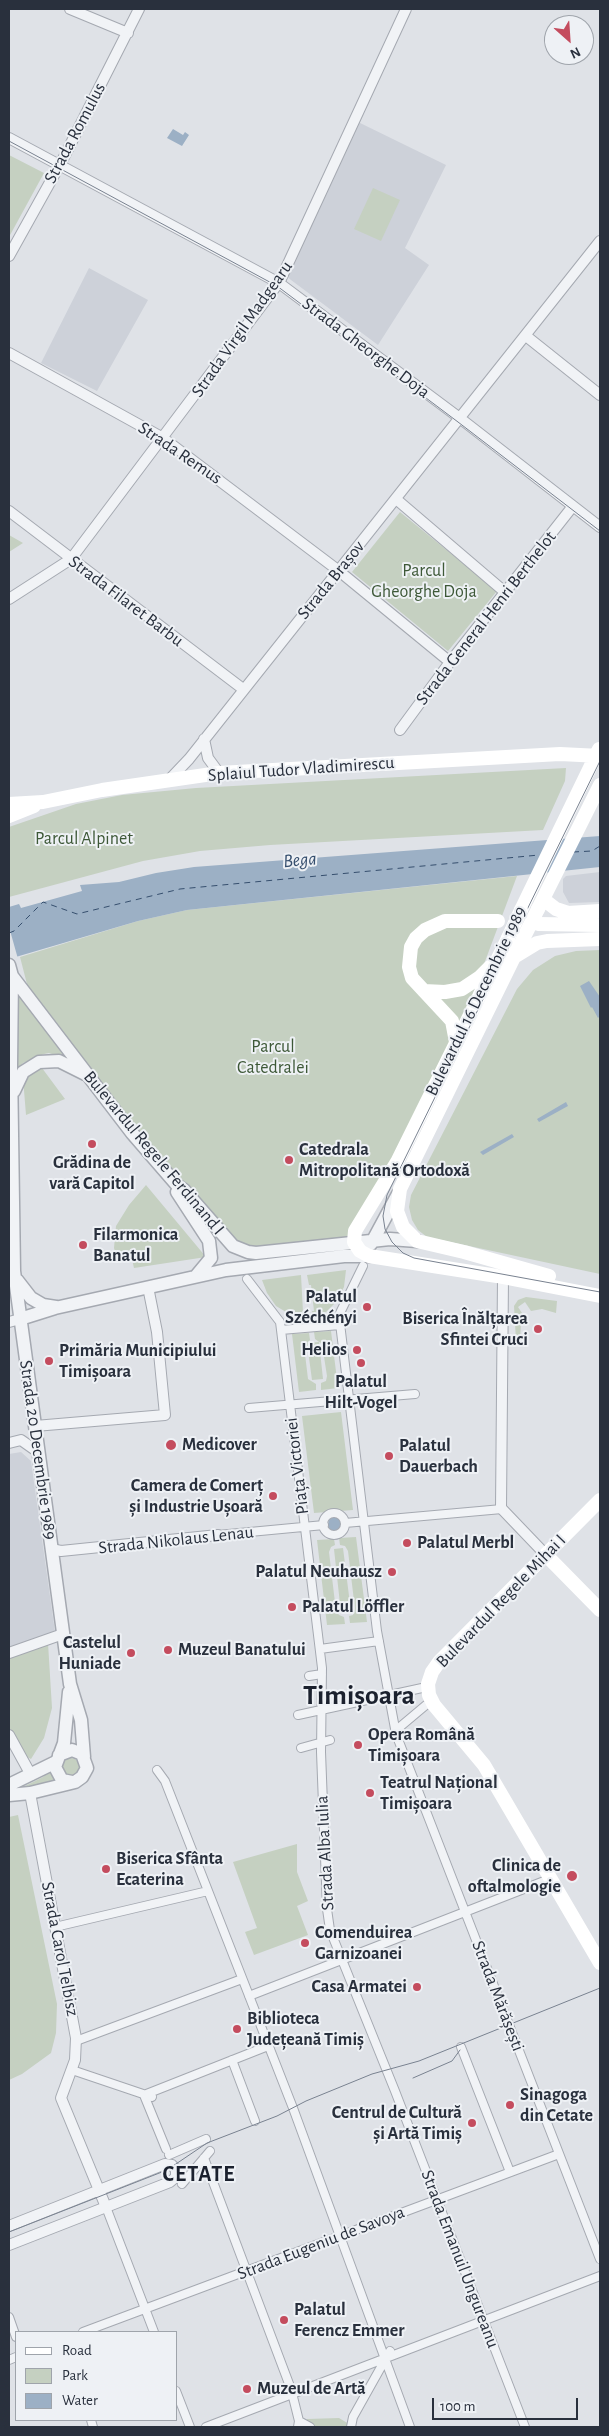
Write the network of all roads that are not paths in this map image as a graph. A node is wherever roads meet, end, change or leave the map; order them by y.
1 (70, 9) edge
2 (139, 9) edge
3 (406, 9) edge
4 (128, 33) junction
5 (9, 138) edge
6 (59, 165) junction
7 (600, 241) edge
8 (9, 256) edge
9 (279, 284) junction
10 (526, 336) junction
11 (9, 353) edge
12 (600, 396) edge
13 (460, 420) junction
14 (163, 438) junction
15 (396, 499) junction
16 (573, 506) junction
17 (9, 512) edge
18 (600, 528) edge
19 (71, 560) junction
20 (339, 571) junction
21 (506, 592) junction
22 (9, 599) edge
23 (450, 662) junction
24 (243, 689) junction
25 (400, 730) dead end
26 (204, 739) junction
27 (599, 750) edge
28 (219, 773) junction
29 (170, 779) junction
30 (600, 785) edge
31 (44, 802) junction
32 (9, 804) edge
33 (9, 816) edge
34 (539, 898) junction
35 (600, 911) edge
36 (498, 921) dead end
37 (538, 924) dead end
38 (600, 925) edge
39 (600, 939) edge
40 (514, 958) junction
41 (497, 960) junction
42 (10, 970) edge
43 (424, 991) junction
44 (456, 1042) junction
45 (87, 1076) junction
46 (13, 1101) junction
47 (176, 1185) junction
48 (400, 1189) junction
49 (360, 1223) junction
50 (374, 1241) junction
51 (418, 1241) junction
52 (336, 1243) junction
53 (362, 1254) junction
54 (14, 1266) junction
55 (196, 1276) junction
56 (503, 1277) junction
57 (247, 1278) dead end
58 (148, 1287) junction
59 (600, 1287) edge
60 (600, 1296) edge
61 (66, 1306) junction
62 (15, 1320) edge
63 (340, 1325) junction
64 (281, 1330) junction
65 (415, 1394) dead end
66 (353, 1399) junction
67 (290, 1404) junction
68 (249, 1408) dead end
69 (35, 1426) junction
70 (9, 1443) edge
71 (38, 1452) junction
72 (600, 1500) edge
73 (502, 1509) junction
74 (364, 1521) junction
75 (345, 1523) junction
76 (324, 1525) junction
77 (305, 1527) junction
78 (292, 1528) joint
79 (218, 1535) joint
80 (55, 1552) junction
81 (546, 1555) junction
82 (600, 1610) edge
83 (63, 1634) junction
84 (378, 1641) junction
85 (320, 1649) junction
86 (9, 1653) edge
87 (322, 1674) junction
88 (309, 1676) dead end
89 (70, 1684) junction
90 (422, 1688) dead end
91 (322, 1694) junction
92 (312, 1696) dead end
93 (389, 1696) junction
94 (426, 1705) dead end
95 (321, 1710) junction
96 (298, 1715) dead end
97 (396, 1734) junction
98 (9, 1735) edge
99 (330, 1740) dead end
100 (321, 1742) junction
101 (301, 1748) dead end
102 (321, 1752) joint
103 (84, 1756) junction
104 (57, 1759) junction
105 (157, 1770) dead end
106 (31, 1775) junction
107 (72, 1782) junction
108 (9, 1785) edge
109 (30, 1793) junction
110 (9, 1795) edge
111 (552, 1878) junction
112 (208, 1891) junction
113 (466, 1912) junction
114 (55, 1927) junction
115 (341, 1960) junction
116 (600, 1963) edge
117 (243, 1983) junction
118 (249, 1996) junction
119 (76, 2041) junction
120 (268, 2046) junction
121 (461, 2047) dead end
122 (232, 2060) junction
123 (72, 2070) junction
124 (148, 2096) junction
125 (255, 2120) dead end
126 (206, 2139) dead end
127 (210, 2151) dead end
128 (560, 2154) junction
129 (204, 2158) junction
130 (510, 2172) junction
131 (182, 2184) dead end
132 (99, 2190) junction
133 (437, 2200) junction
134 (106, 2207) junction
135 (9, 2226) edge
136 (340, 2236) junction
137 (9, 2245) edge
138 (600, 2259) edge
139 (247, 2271) junction
140 (600, 2276) edge
141 (145, 2309) junction
142 (9, 2317) edge
143 (484, 2322) junction
144 (86, 2331) edge
145 (154, 2331) edge
146 (15, 2334) edge
147 (388, 2355) junction
148 (292, 2392) junction
149 (178, 2395) edge
150 (298, 2424) edge
151 (410, 2426) edge
152 (190, 2427) edge
153 (206, 2427) edge
154 (310, 2427) edge
155 (351, 2427) edge
156 (525, 2427) edge

1 - 4 street
2 - 4 street, Strada Romulus
3 - 9 street, Strada Virgil Madgearu
4 - 6 street, Strada Romulus
5 - 6 street, Strada Gheorghe Doja
6 - 8 street, Strada Romulus
6 - 9 street, Strada Gheorghe Doja
7 - 10 street, Strada Brașov
9 - 13 street, Strada Gheorghe Doja
9 - 14 street, Strada Virgil Madgearu
10 - 12 street
10 - 13 street, Strada Brașov
11 - 14 street, Strada Remus
13 - 15 street, Strada Brașov
13 - 16 street, Strada Gheorghe Doja
14 - 19 street, Strada Virgil Madgearu
14 - 20 street, Strada Remus
15 - 20 street, Strada Brașov
15 - 21 street
16 - 18 street, Strada Gheorghe Doja
16 - 21 street, Strada General Henri Berthelot
17 - 19 street, Strada Filaret Barbu
19 - 22 street, Strada Virgil Madgearu
19 - 24 street, Strada Filaret Barbu
20 - 23 street, Strada Remus
20 - 24 street, Strada Brașov
21 - 23 street, Strada General Henri Berthelot
23 - 25 street, Strada General Henri Berthelot
24 - 26 street, Strada Brașov
26 - 28 street
26 - 29 street, Strada Brașov
27 - 28 main road, Splaiul Tudor Vladimirescu
27 - 34 main road, Bulevardul 16 Decembrie 1989
28 - 29 main road, Splaiul Tudor Vladimirescu
29 - 31 main road, Splaiul Tudor Vladimirescu
30 - 34 main road, Bulevardul 16 Decembrie 1989
31 - 32 main road, Splaiul Tudor Vladimirescu
31 - 33 main road, Splaiul Tudor Vladimirescu
34 - 35 main road
34 - 40 main road, Bulevardul 16 Decembrie 1989, bridge
34 - 41 main road, Bulevardul 16 Decembrie 1989, bridge
36 - 43 main road
37 - 38 main road
39 - 40 main road
40 - 48 main road, Bulevardul 16 Decembrie 1989
41 - 43 main road
41 - 44 main road, Bulevardul 16 Decembrie 1989
42 - 45 street, Bulevardul Regele Ferdinand I
42 - 46 street, Strada 20 Decembrie 1989
43 - 44 main road
44 - 49 main road, Bulevardul 16 Decembrie 1989
45 - 46 street
45 - 47 street, Bulevardul Regele Ferdinand I
46 - 54 street, Strada 20 Decembrie 1989
47 - 52 street, Bulevardul Regele Ferdinand I
47 - 55 street
48 - 50 street, Bulevardul 16 Decembrie 1989
48 - 51 main road
49 - 52 street
49 - 53 main road, Bulevardul 16 Decembrie 1989
50 - 51 street, Bulevardul Regele Ferdinand I
50 - 53 street, Bulevardul Regele Ferdinand I
51 - 59 main road, Bulevardul Regele Ferdinand I
52 - 53 street, Bulevardul Regele Ferdinand I
53 - 55 street
53 - 56 main road, Bulevardul Regele Ferdinand I
53 - 63 street
54 - 61 street
54 - 62 street, Strada 20 Decembrie 1989
55 - 58 street
56 - 60 main road, Bulevardul Regele Ferdinand I
56 - 73 street
57 - 64 street, Piața Victoriei
58 - 61 street
58 - 69 street
61 - 62 street
62 - 69 street, Strada 20 Decembrie 1989
63 - 64 street
63 - 66 street
64 - 67 street, Piața Victoriei
65 - 66 street, Piața Victoriei
66 - 67 street, Piața Victoriei
66 - 74 street
67 - 68 street, Piața Victoriei
67 - 77 street, Piața Victoriei
69 - 71 street, Strada 20 Decembrie 1989
70 - 71 street
71 - 80 street, Strada 20 Decembrie 1989
72 - 81 main road, Bulevardul Regele Mihai I
73 - 74 street, Piața Victoriei
73 - 81 street
74 - 75 street, Piața Victoriei
74 - 84 street
75 - 76 street, Piața Victoriei
75 - 76 street, Piața Victoriei
76 - 77 street, Piața Victoriei
77 - 78 street, Piața Victoriei
77 - 85 street, Piața Victoriei
78 - 79 street, Strada Nikolaus Lenau
79 - 80 street, Strada Nikolaus Lenau
80 - 83 street, Strada 20 Decembrie 1989
81 - 82 main road
81 - 111 main road, Bulevardul Regele Mihai I
83 - 86 street
83 - 89 street, Strada 20 Decembrie 1989
84 - 85 street
84 - 93 street
85 - 87 street, Piața Victoriei
87 - 88 street
87 - 91 street, Piața Victoriei
89 - 103 street, Strada 20 Decembrie 1989
89 - 104 street, Strada 20 Decembrie 1989
90 - 93 street
91 - 92 street
91 - 95 street, Piața Victoriei
93 - 95 street
93 - 97 street
94 - 97 street
95 - 96 street
95 - 100 street, Piața Victoriei
97 - 113 street, Strada Mărășești
98 - 106 street
99 - 100 street
100 - 101 street
100 - 102 street, Piața Victoriei
102 - 115 street, Strada Alba Iulia
103 - 104 street
103 - 107 street
104 - 106 street
104 - 107 street
105 - 112 street
106 - 108 street
107 - 109 street
109 - 110 street
109 - 114 street, Strada Carol Telbisz
111 - 113 street
111 - 116 main road, Bulevardul Regele Mihai I
112 - 114 street
112 - 117 street
113 - 115 street
113 - 128 street, Strada Mărășești
114 - 119 street, Strada Carol Telbisz
115 - 118 street
115 - 133 street, Strada Emanuil Ungureanu
117 - 118 street
117 - 119 street
118 - 120 street
119 - 123 street, Strada Carol Telbisz
120 - 122 street
120 - 136 street
121 - 130 street
122 - 124 street
122 - 125 street
123 - 124 street
123 - 132 street, Strada Carol Telbisz
124 - 126 street
127 - 129 street
128 - 130 street, Strada Eugeniu de Savoya
128 - 138 street, Strada Mărășești
129 - 131 street
129 - 139 street
130 - 133 street, Strada Eugeniu de Savoya
132 - 134 street
132 - 134 street
132 - 135 street
133 - 136 street, Strada Eugeniu de Savoya
133 - 143 street, Strada Emanuil Ungureanu
134 - 137 street
134 - 141 street
136 - 139 street, Strada Eugeniu de Savoya
136 - 147 street
139 - 141 street, Strada Eugeniu de Savoya
139 - 148 street
140 - 143 street
141 - 144 street, Strada Eugeniu de Savoya
141 - 145 street
142 - 146 street
143 - 147 street
143 - 156 street, Strada Emanuil Ungureanu
147 - 148 street
147 - 151 street
147 - 155 street
148 - 150 street
148 - 153 street
149 - 152 street
150 - 154 street

